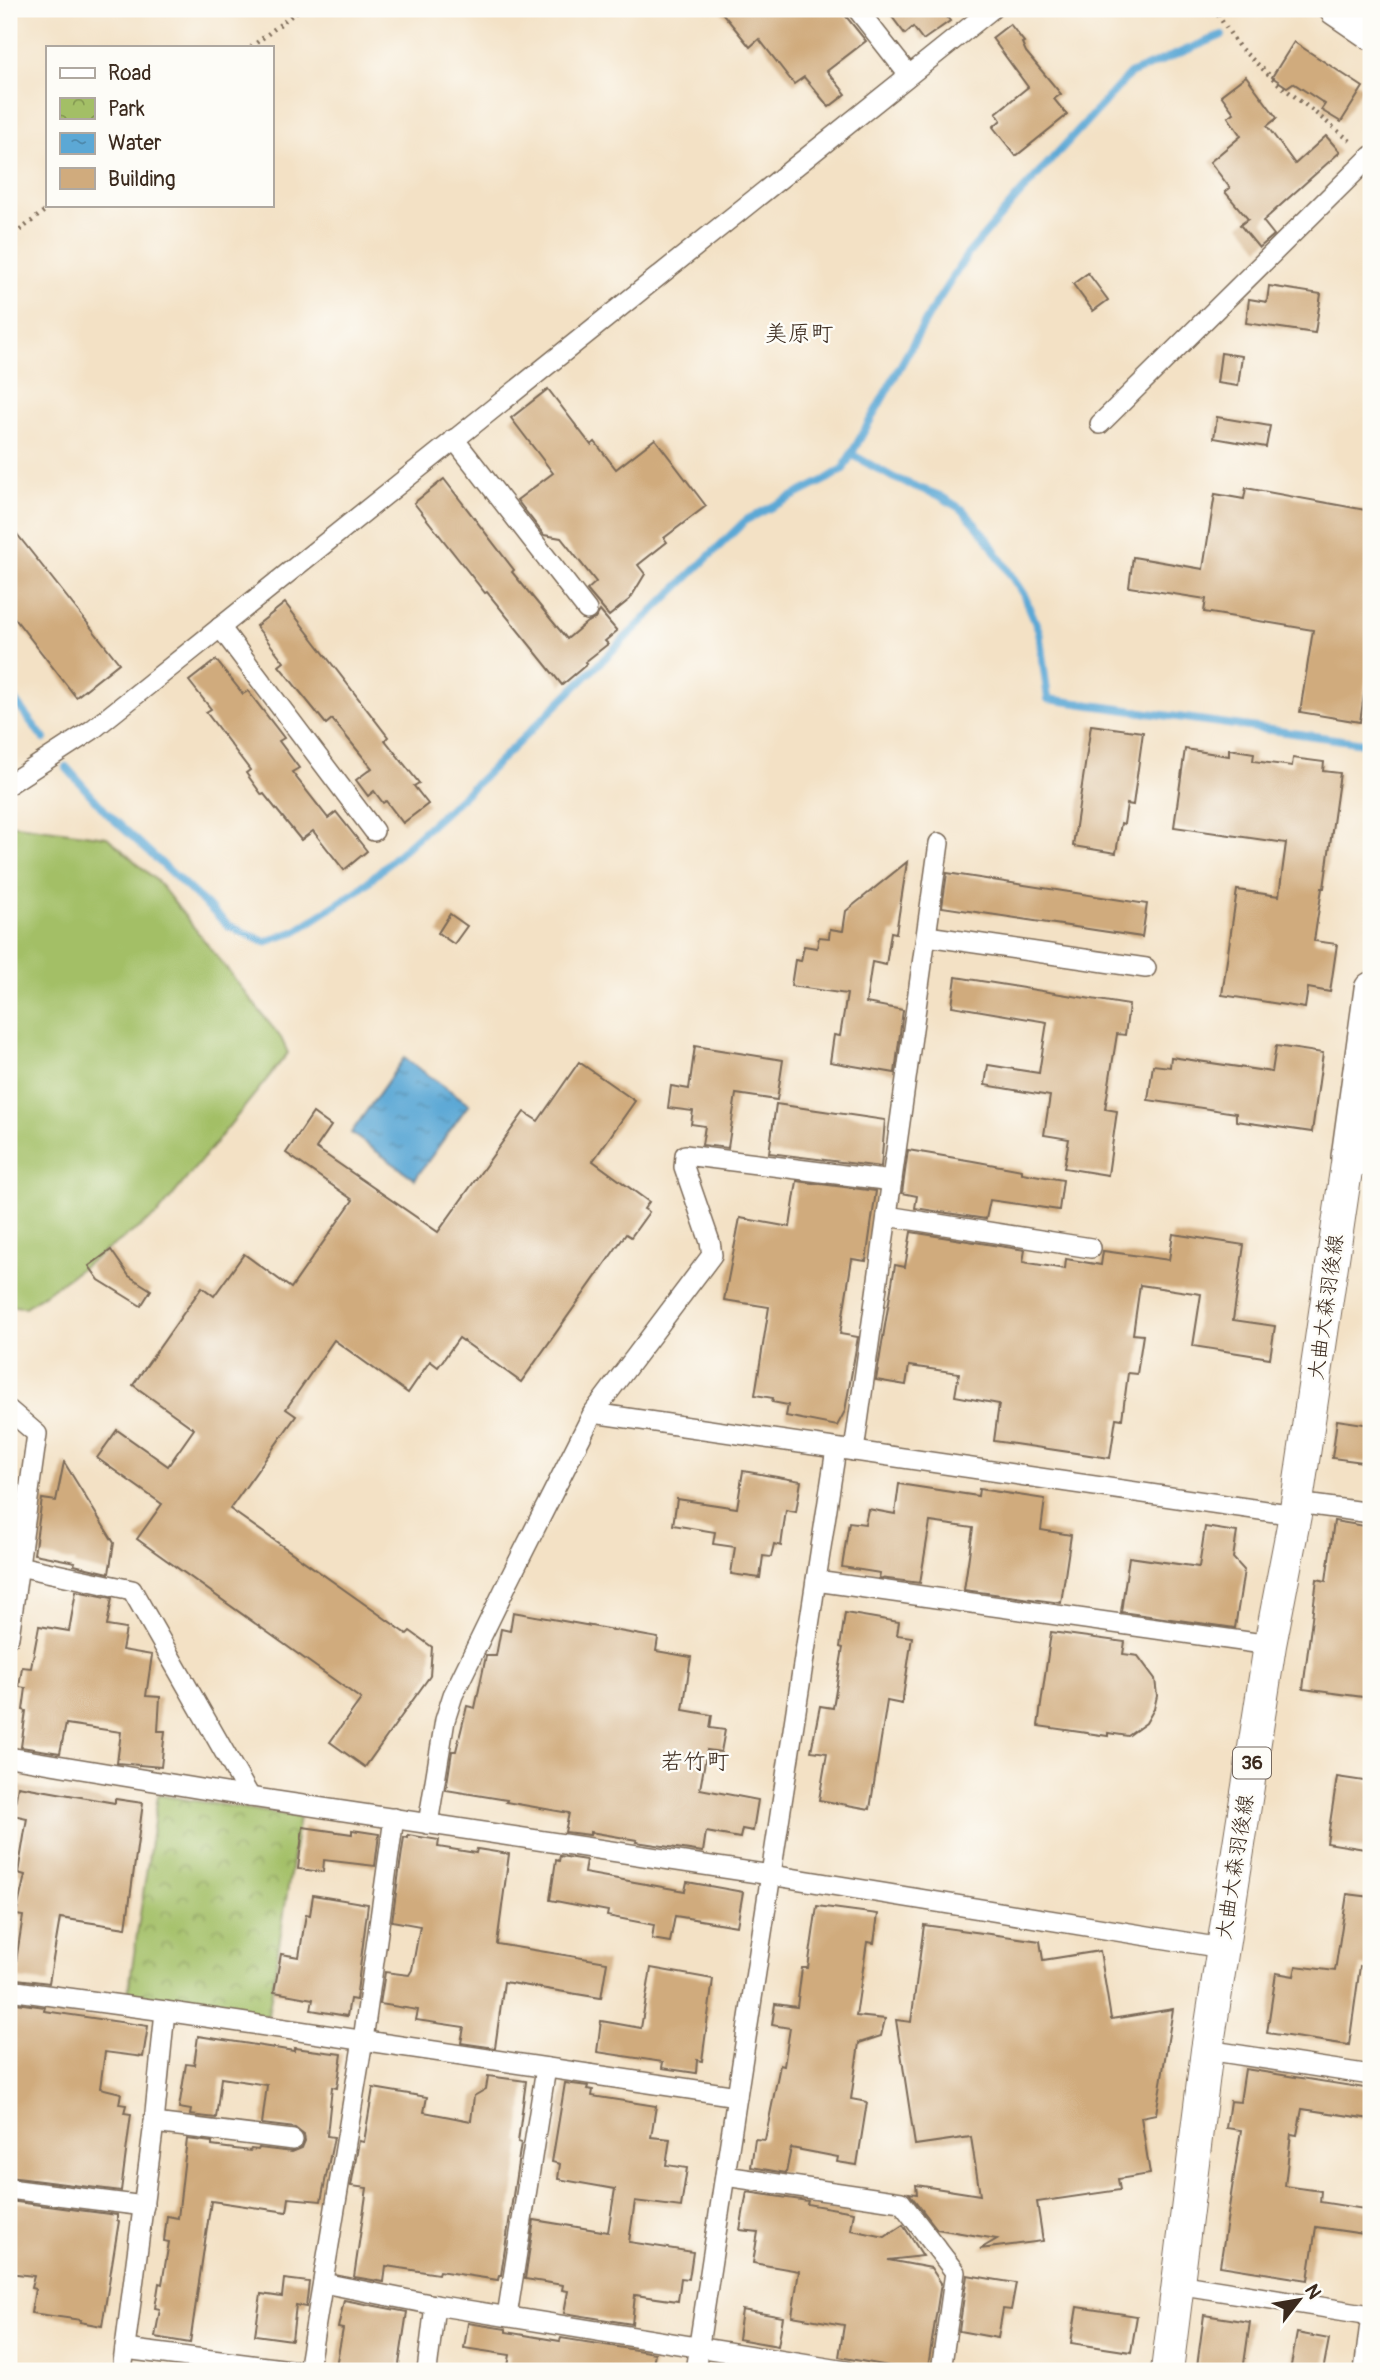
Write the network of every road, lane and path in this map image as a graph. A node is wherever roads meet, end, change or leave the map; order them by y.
1 (300, 9) edge
2 (857, 9) edge
3 (992, 9) edge
4 (1214, 9) edge
5 (1336, 9) edge
6 (1371, 33) edge
7 (252, 46) edge
8 (908, 74) junction
9 (1370, 156) edge
10 (51, 206) edge
11 (9, 239) edge
12 (1100, 424) dead end
13 (454, 439) junction
14 (587, 610) dead end
15 (220, 627) junction
16 (9, 784) edge
17 (374, 831) dead end
18 (939, 843) dead end
19 (927, 936) junction
20 (1146, 968) dead end
21 (1371, 989) edge
22 (1360, 1159) edge
23 (892, 1181) junction
24 (887, 1216) junction
25 (1091, 1248) dead end
26 (9, 1410) edge
27 (593, 1413) junction
28 (845, 1450) junction
29 (1296, 1509) junction
30 (1371, 1513) edge
31 (14, 1565) edge
32 (816, 1581) junction
33 (9, 1637) edge
34 (1270, 1645) junction
35 (9, 1758) edge
36 (250, 1797) junction
37 (394, 1818) junction
38 (428, 1824) junction
39 (771, 1875) junction
40 (1222, 1948) junction
41 (9, 1990) edge
42 (165, 2011) junction
43 (363, 2040) junction
44 (1207, 2050) junction
45 (546, 2068) junction
46 (1371, 2076) edge
47 (737, 2096) junction
48 (154, 2123) junction
49 (293, 2140) dead end
50 (725, 2176) junction
51 (9, 2189) edge
52 (144, 2206) junction
53 (323, 2283) junction
54 (1177, 2284) junction
55 (435, 2305) junction
56 (1371, 2315) edge
57 (507, 2316) junction
58 (699, 2347) junction
59 (125, 2349) junction
60 (122, 2371) edge
61 (299, 2371) edge
62 (308, 2371) edge
63 (427, 2371) edge
64 (695, 2371) edge
65 (846, 2371) edge
66 (941, 2371) edge
67 (1167, 2371) edge
68 (1364, 2371) edge

1 - 7 path
2 - 8 street
3 - 8 street
4 - 9 path
5 - 6 highway
8 - 13 street
9 - 12 street
10 - 11 path
13 - 14 street
13 - 15 street
15 - 16 street
15 - 17 street
18 - 19 street
19 - 20 street
19 - 23 street
21 - 22 highway
22 - 29 main road, 大曲大森羽後線 / 36
23 - 24 street
23 - 27 street
24 - 25 street
24 - 28 street
26 - 31 street
27 - 28 street
27 - 38 street
28 - 29 street
28 - 32 street
29 - 30 street
29 - 34 main road, 大曲大森羽後線 / 36
31 - 33 street
31 - 36 street
32 - 34 street
32 - 39 street
34 - 40 main road, 大曲大森羽後線 / 36
35 - 36 street
36 - 37 street
37 - 38 street
37 - 43 street
38 - 39 street
39 - 40 street
39 - 47 street
40 - 44 main road, 大曲大森羽後線 / 36
41 - 42 street
42 - 43 street
42 - 48 street
43 - 45 street
43 - 53 street
44 - 46 street
44 - 54 main road, 大曲大森羽後線 / 36
45 - 47 street
45 - 57 street
47 - 50 street
48 - 49 street
48 - 52 street
50 - 58 street
50 - 66 street
51 - 52 street
52 - 59 street
53 - 55 street
53 - 62 street
54 - 56 street
54 - 67 main road, 大曲大森羽後線 / 36
55 - 57 street
55 - 63 street
56 - 68 street
57 - 58 street
58 - 64 street
58 - 65 street
59 - 60 street
59 - 61 street

